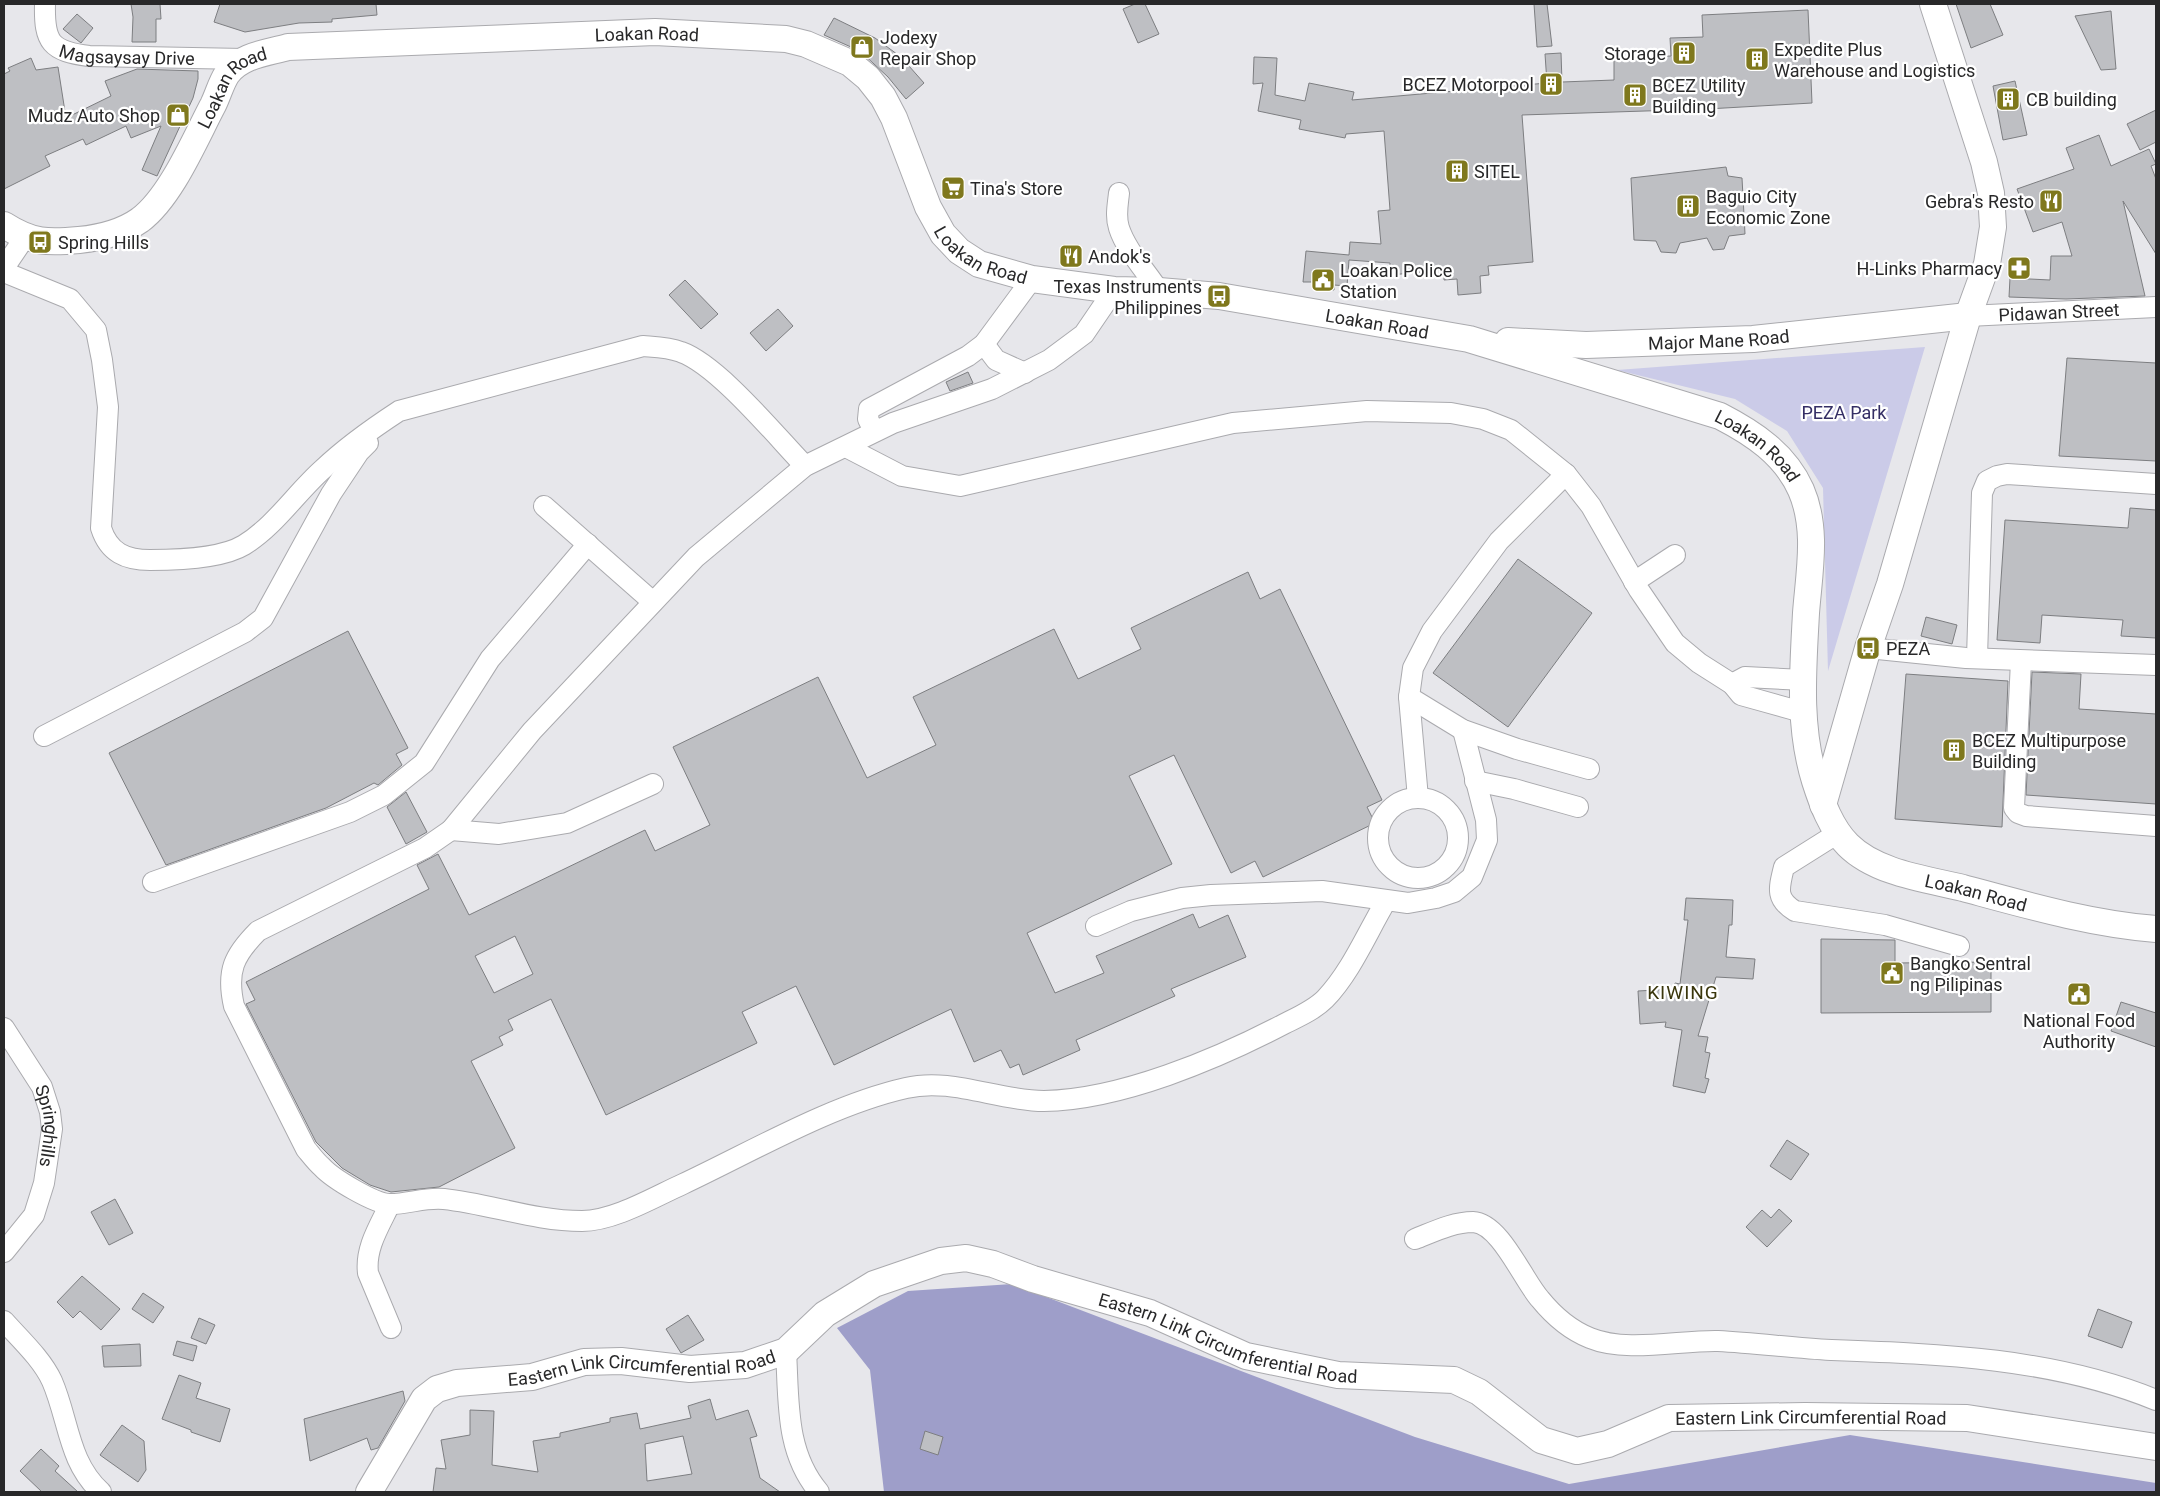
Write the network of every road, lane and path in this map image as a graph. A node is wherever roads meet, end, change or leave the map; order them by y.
1 (45, 4) edge
2 (1933, 4) edge
3 (244, 59) junction
4 (1119, 193) dead end
5 (14, 231) edge
6 (4, 270) edge
7 (1032, 279) junction
8 (1114, 290) junction
9 (1159, 291) junction
10 (2154, 304) edge
11 (1968, 316) junction
12 (1469, 339) junction
13 (984, 344) junction
14 (1024, 373) junction
15 (399, 411) junction
16 (874, 431) junction
17 (846, 446) junction
18 (805, 466) junction
19 (1566, 474) junction
20 (2156, 484) edge
21 (544, 506) dead end
22 (588, 544) junction
23 (1676, 556) dead end
24 (1634, 582) junction
25 (654, 602) junction
26 (1868, 648) junction
27 (1977, 658) junction
28 (2020, 661) junction
29 (2156, 665) edge
30 (1804, 680) junction
31 (1732, 684) junction
32 (1409, 697) junction
33 (1802, 712) junction
34 (1463, 730) junction
35 (44, 736) dead end
36 (1589, 769) dead end
37 (1475, 781) junction
38 (653, 784) dead end
39 (1418, 798) junction
40 (1823, 805) junction
41 (1578, 807) dead end
42 (2156, 826) edge
43 (450, 830) junction
44 (1838, 833) junction
45 (154, 882) dead end
46 (1386, 901) junction
47 (1096, 926) dead end
48 (2156, 929) edge
49 (1959, 946) dead end
50 (4, 1028) edge
51 (390, 1204) junction
52 (1415, 1239) dead end
53 (4, 1252) edge
54 (4, 1322) edge
55 (391, 1328) dead end
56 (786, 1351) junction
57 (2156, 1400) edge
58 (2156, 1447) edge
59 (101, 1492) edge
60 (369, 1492) edge
61 (819, 1492) edge

1 - 3 street, Magsaysay Drive
2 - 11 main road
3 - 5 main road, Loakan Road
3 - 7 main road, Loakan Road
4 - 9 street
5 - 6 street
6 - 15 street
7 - 8 main road, Loakan Road
7 - 13 street
8 - 9 main road, Loakan Road
8 - 14 street
9 - 12 main road, Loakan Road
10 - 11 street, Pidawan Street
11 - 12 main road, Major Mane Road
11 - 26 main road
12 - 30 main road, Loakan Road
13 - 14 street
13 - 16 street
14 - 16 street
15 - 18 street
15 - 35 street
16 - 17 street
17 - 18 street
17 - 19 street
18 - 25 street
19 - 24 street
19 - 32 street
20 - 27 street
21 - 22 street
22 - 25 street
22 - 45 street
23 - 24 street
24 - 31 street
25 - 43 street
26 - 27 street
26 - 40 main road
27 - 28 street
28 - 29 street
28 - 42 street
30 - 31 street
30 - 33 main road, Loakan Road
31 - 33 street
32 - 34 street
32 - 39 street
33 - 40 main road, Loakan Road
34 - 36 street
34 - 37 street
37 - 41 street
37 - 46 street
38 - 43 street
39 - 39 street
40 - 44 main road, Loakan Road
43 - 51 street
44 - 48 main road, Loakan Road
44 - 49 street
46 - 47 street
46 - 51 street
50 - 53 street, Springhills
51 - 55 street
52 - 57 street
54 - 59 street
56 - 58 main road, Eastern Link Circumferential Road
56 - 60 main road, Eastern Link Circumferential Road
56 - 61 street

